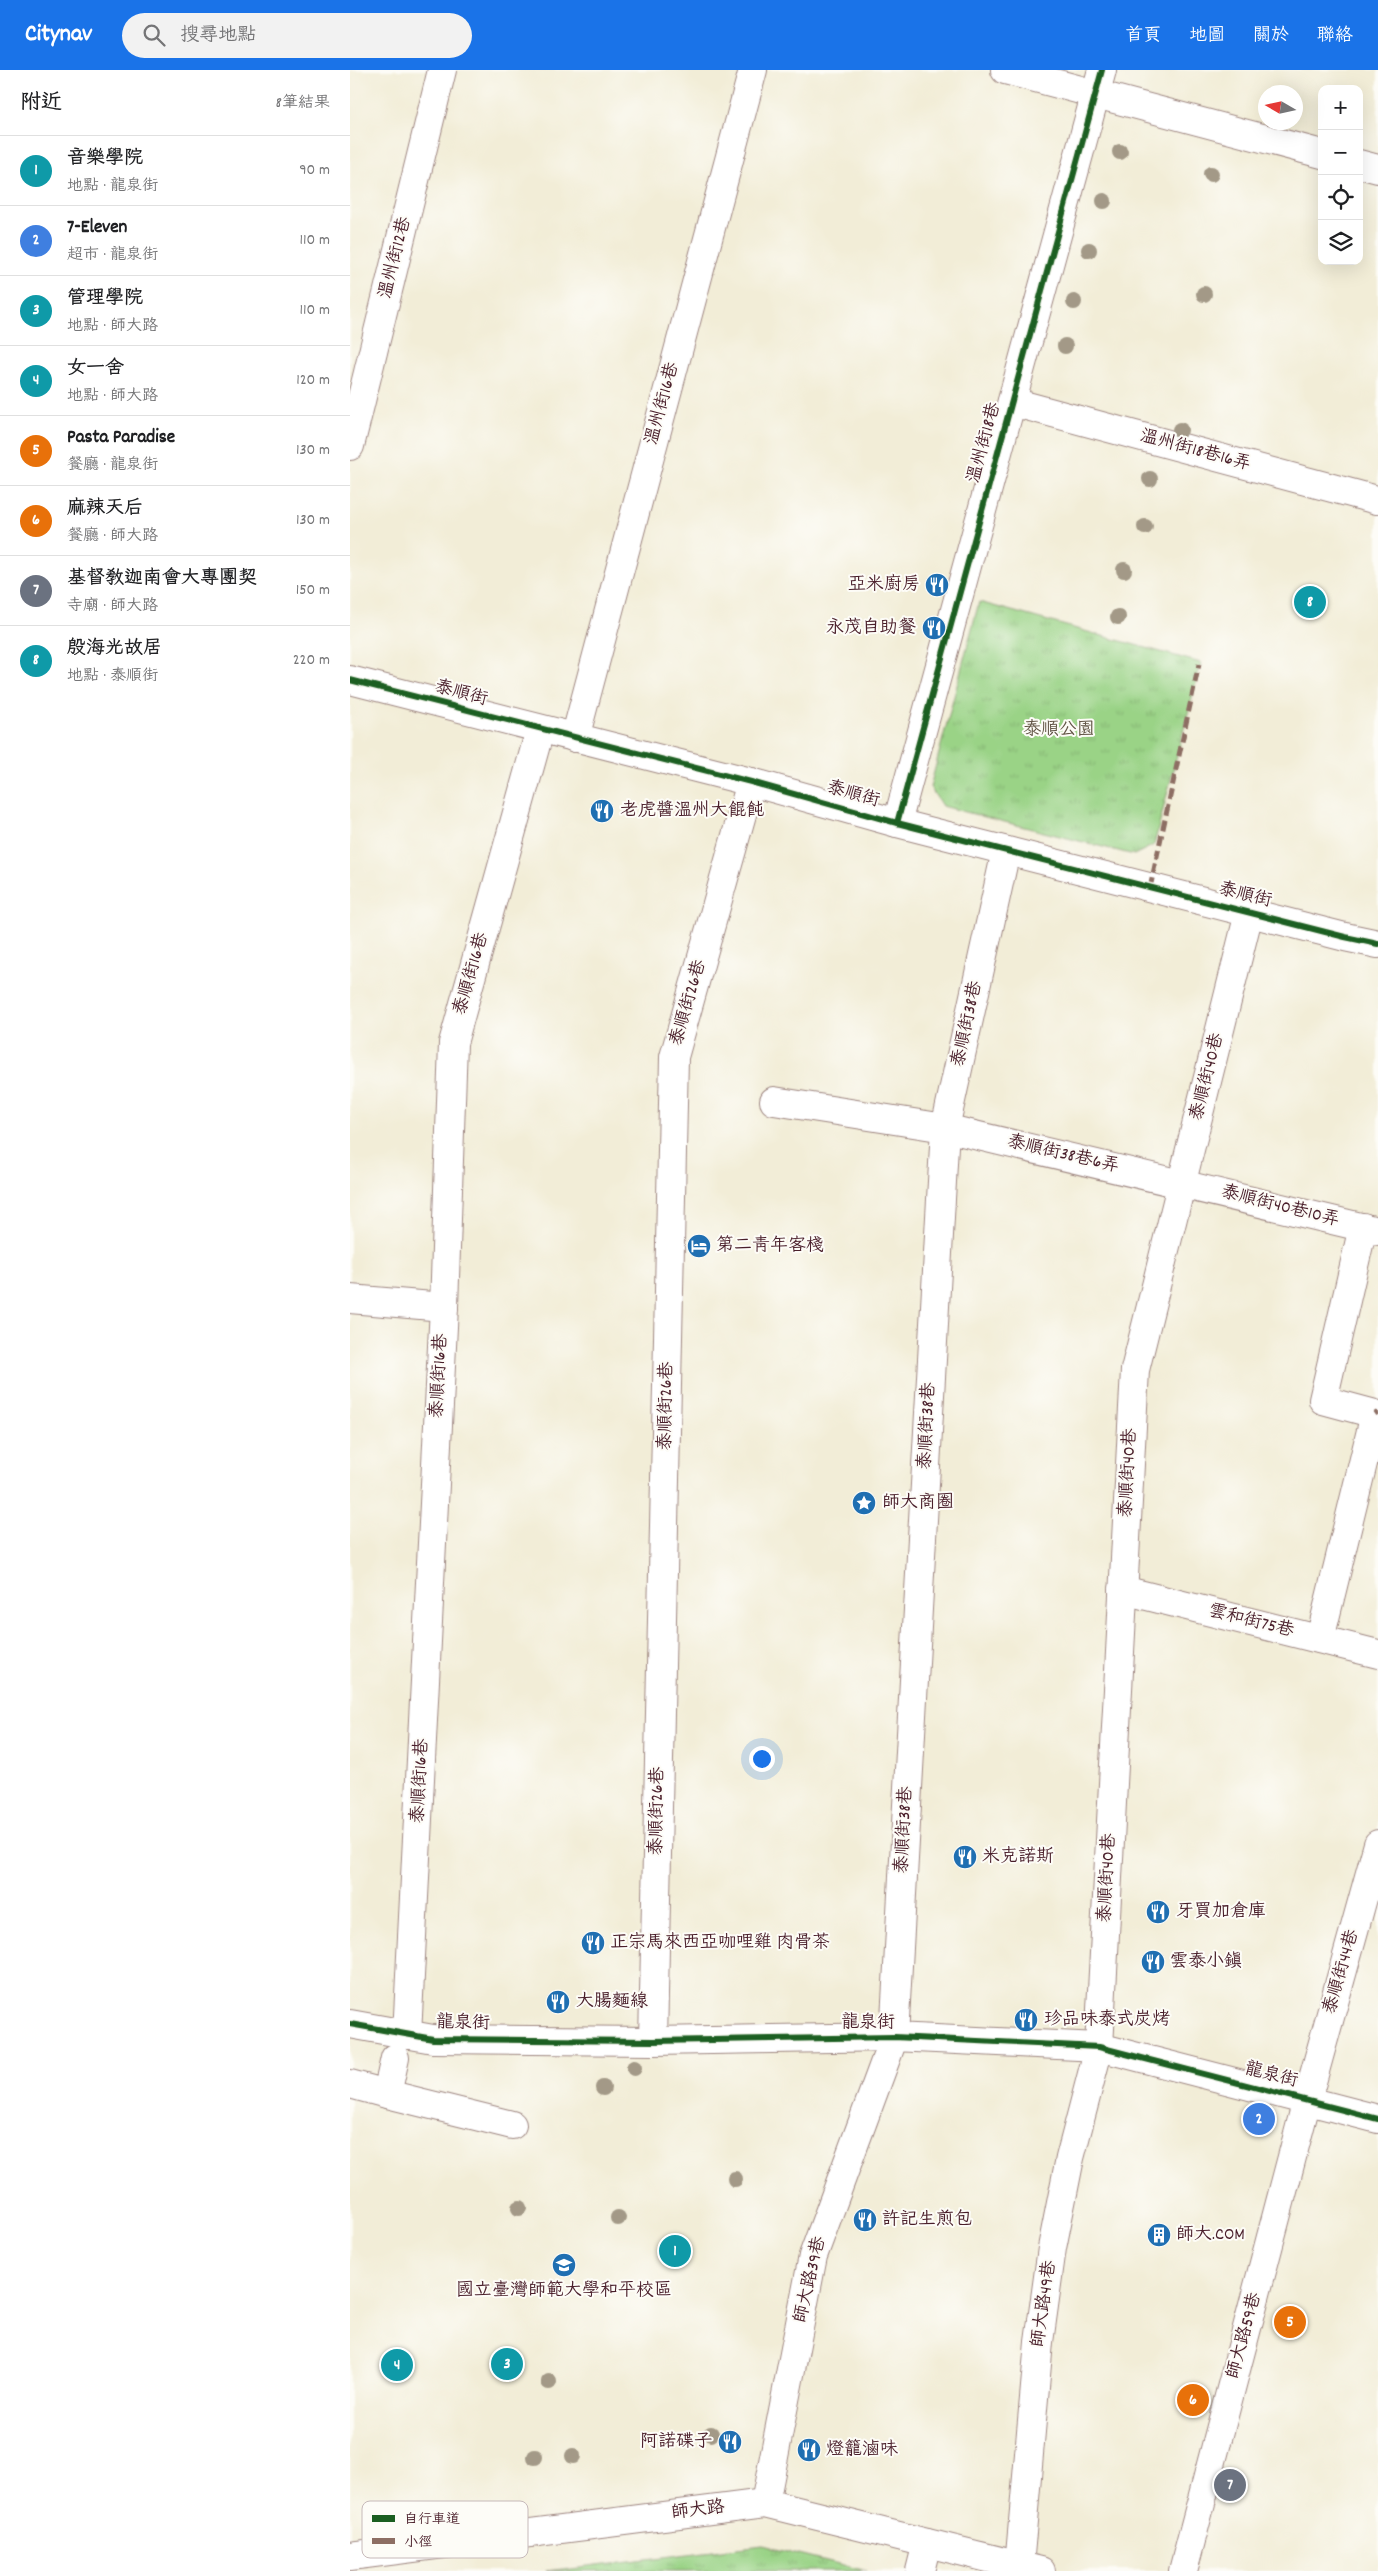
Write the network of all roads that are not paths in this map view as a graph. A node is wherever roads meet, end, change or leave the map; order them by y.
1 (442, 70) edge
2 (753, 70) edge
3 (1005, 70) edge
4 (1098, 82) edge
5 (1318, 153) edge
6 (1363, 165) edge
7 (1378, 169) edge
8 (1012, 402) junction
9 (350, 446) edge
10 (1377, 500) edge
11 (350, 680) edge
12 (540, 730) junction
13 (575, 738) junction
14 (751, 782) junction
15 (897, 823) junction
16 (1006, 851) junction
17 (1249, 913) junction
18 (1378, 944) edge
19 (774, 1101) dead end
20 (945, 1128) junction
21 (1182, 1183) junction
22 (1371, 1229) edge
23 (350, 1299) edge
24 (444, 1307) junction
25 (1123, 1590) junction
26 (1320, 1639) junction
27 (1378, 1654) edge
28 (1378, 1844) edge
29 (350, 2024) edge
30 (894, 2037) junction
31 (653, 2041) junction
32 (401, 2046) junction
33 (1099, 2047) junction
34 (350, 2084) edge
35 (388, 2094) junction
36 (1307, 2100) junction
37 (1378, 2119) edge
38 (512, 2125) dead end
39 (765, 2503) junction
40 (528, 2533) edge
41 (926, 2543) junction
42 (350, 2566) edge
43 (1030, 2568) edge
44 (362, 2571) edge
45 (920, 2571) edge
46 (1183, 2571) edge

1 - 9 street, 溫州街12巷
2 - 13 street, 溫州街16巷
3 - 4 street
4 - 5 street
4 - 8 street, 溫州街18巷
6 - 7 street
8 - 10 street, 溫州街18巷16弄
8 - 15 street, 溫州街18巷
11 - 12 street, 泰順街
12 - 13 street, 泰順街
12 - 24 street, 泰順街16巷
13 - 14 street, 泰順街
14 - 15 street, 泰順街
14 - 31 street, 泰順街26巷
15 - 16 street, 泰順街
16 - 17 street, 泰順街
16 - 20 street, 泰順街38巷
17 - 18 street, 泰順街
17 - 21 street, 泰順街40巷
19 - 20 street, 泰順街38巷6弄
20 - 21 street, 泰順街38巷6弄
20 - 30 street, 泰順街38巷
21 - 22 street, 泰順街40巷10弄
21 - 25 street, 泰順街40巷
22 - 26 street
23 - 24 street
24 - 32 street, 泰順街16巷
25 - 26 street, 雲和街75巷
25 - 33 street, 泰順街40巷
26 - 27 street, 雲和街75巷
28 - 36 street, 泰順街44巷
29 - 32 street, 龍泉街
30 - 31 street, 龍泉街
30 - 33 street, 龍泉街
30 - 39 street, 師大路39巷
31 - 32 street, 龍泉街
32 - 35 street, 泰順街16巷
33 - 36 street, 龍泉街
33 - 43 street, 師大路49巷
34 - 35 street
35 - 38 street
36 - 37 street, 龍泉街
36 - 46 street, 師大路59巷
39 - 40 street, 師大路
39 - 41 street, 師大路
41 - 43 street, 師大路
41 - 45 street
42 - 44 street

